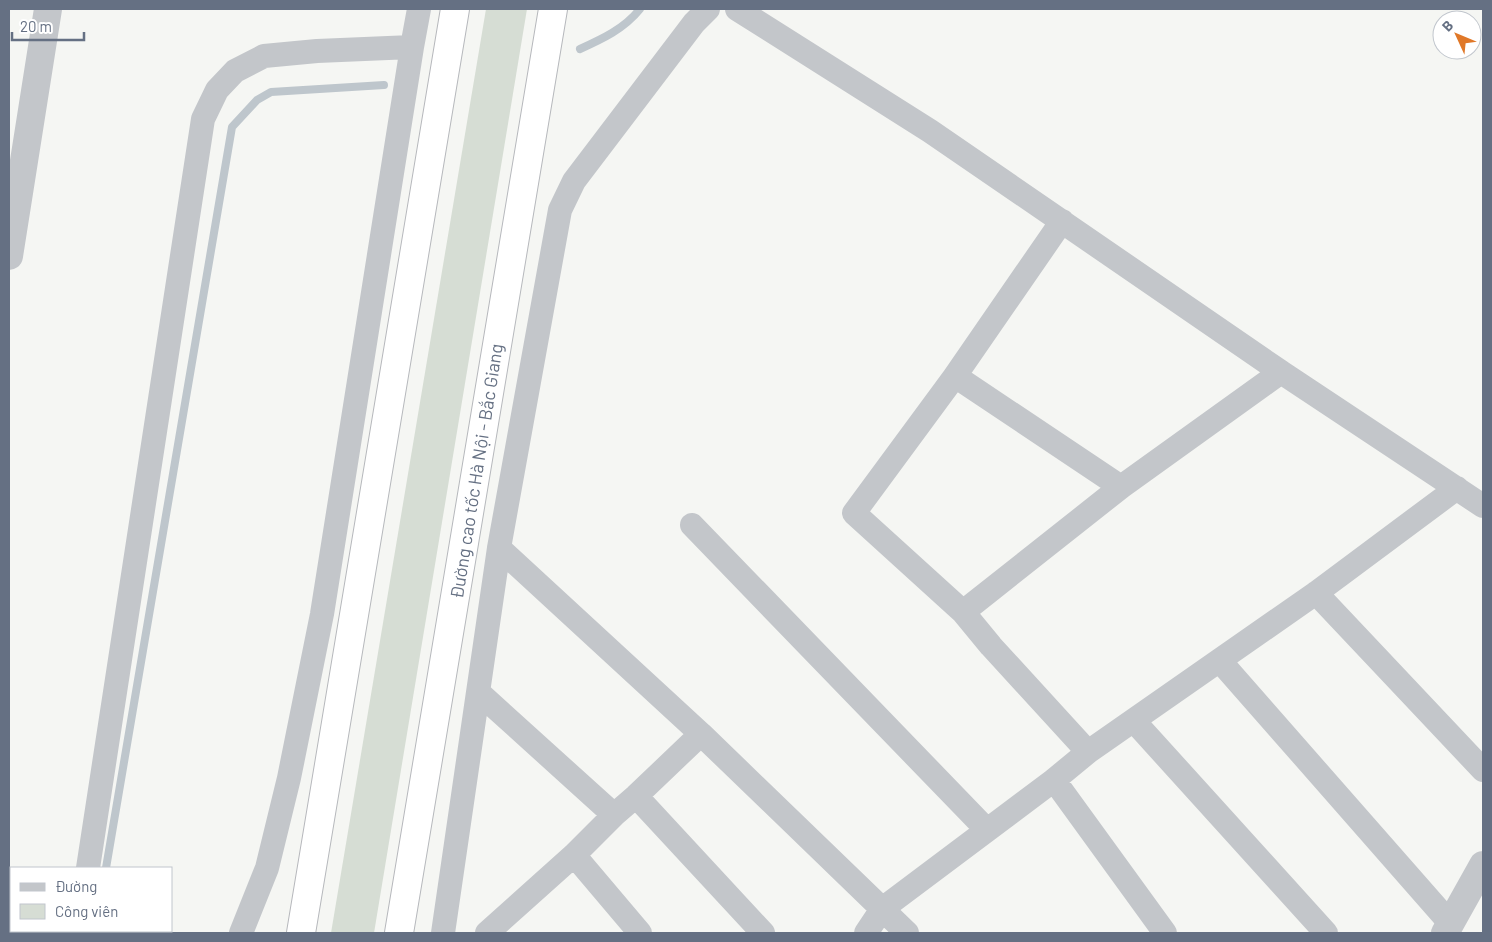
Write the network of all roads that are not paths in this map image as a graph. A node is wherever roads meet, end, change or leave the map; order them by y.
1 (48, 9) edge
2 (419, 9) edge
3 (455, 9) edge
4 (552, 9) edge
5 (708, 9) edge
6 (737, 9) edge
7 (412, 47) junction
8 (1062, 221) junction
9 (9, 256) edge
10 (1281, 372) junction
11 (955, 376) junction
12 (1121, 487) junction
13 (1457, 488) junction
14 (1483, 506) edge
15 (692, 525) dead end
16 (499, 548) junction
17 (1316, 593) junction
18 (962, 612) junction
19 (1220, 661) junction
20 (478, 692) junction
21 (1134, 721) junction
22 (702, 734) junction
23 (1088, 752) junction
24 (1483, 770) edge
25 (1054, 780) junction
26 (636, 796) junction
27 (614, 814) junction
28 (987, 830) junction
29 (574, 855) junction
30 (1483, 865) edge
31 (88, 867) edge
32 (882, 909) junction
33 (1448, 928) edge
34 (241, 933) edge
35 (301, 933) edge
36 (399, 933) edge
37 (443, 933) edge
38 (487, 933) edge
39 (640, 933) edge
40 (763, 933) edge
41 (866, 933) edge
42 (907, 933) edge
43 (1164, 933) edge
44 (1326, 933) edge

1 - 9 street
2 - 7 street
3 - 35 highway
4 - 36 highway, Đường cao tốc Hà Nội - Bắc Giang
5 - 16 street
6 - 8 street
7 - 31 street
7 - 34 street
8 - 10 street
8 - 11 street
10 - 12 street
10 - 13 street
11 - 12 street
11 - 18 street
12 - 18 street
13 - 14 street
13 - 17 street
15 - 28 street
16 - 20 street
16 - 22 street
17 - 19 street
17 - 24 street
18 - 23 street
19 - 21 street
19 - 33 street
20 - 27 street
20 - 37 street
21 - 23 street
21 - 44 street
22 - 26 street
22 - 32 street
23 - 25 street
25 - 28 street
25 - 43 street
26 - 27 street
26 - 40 street
27 - 29 street
28 - 32 street
29 - 38 street
29 - 39 street
30 - 33 street
32 - 41 street
32 - 42 street

